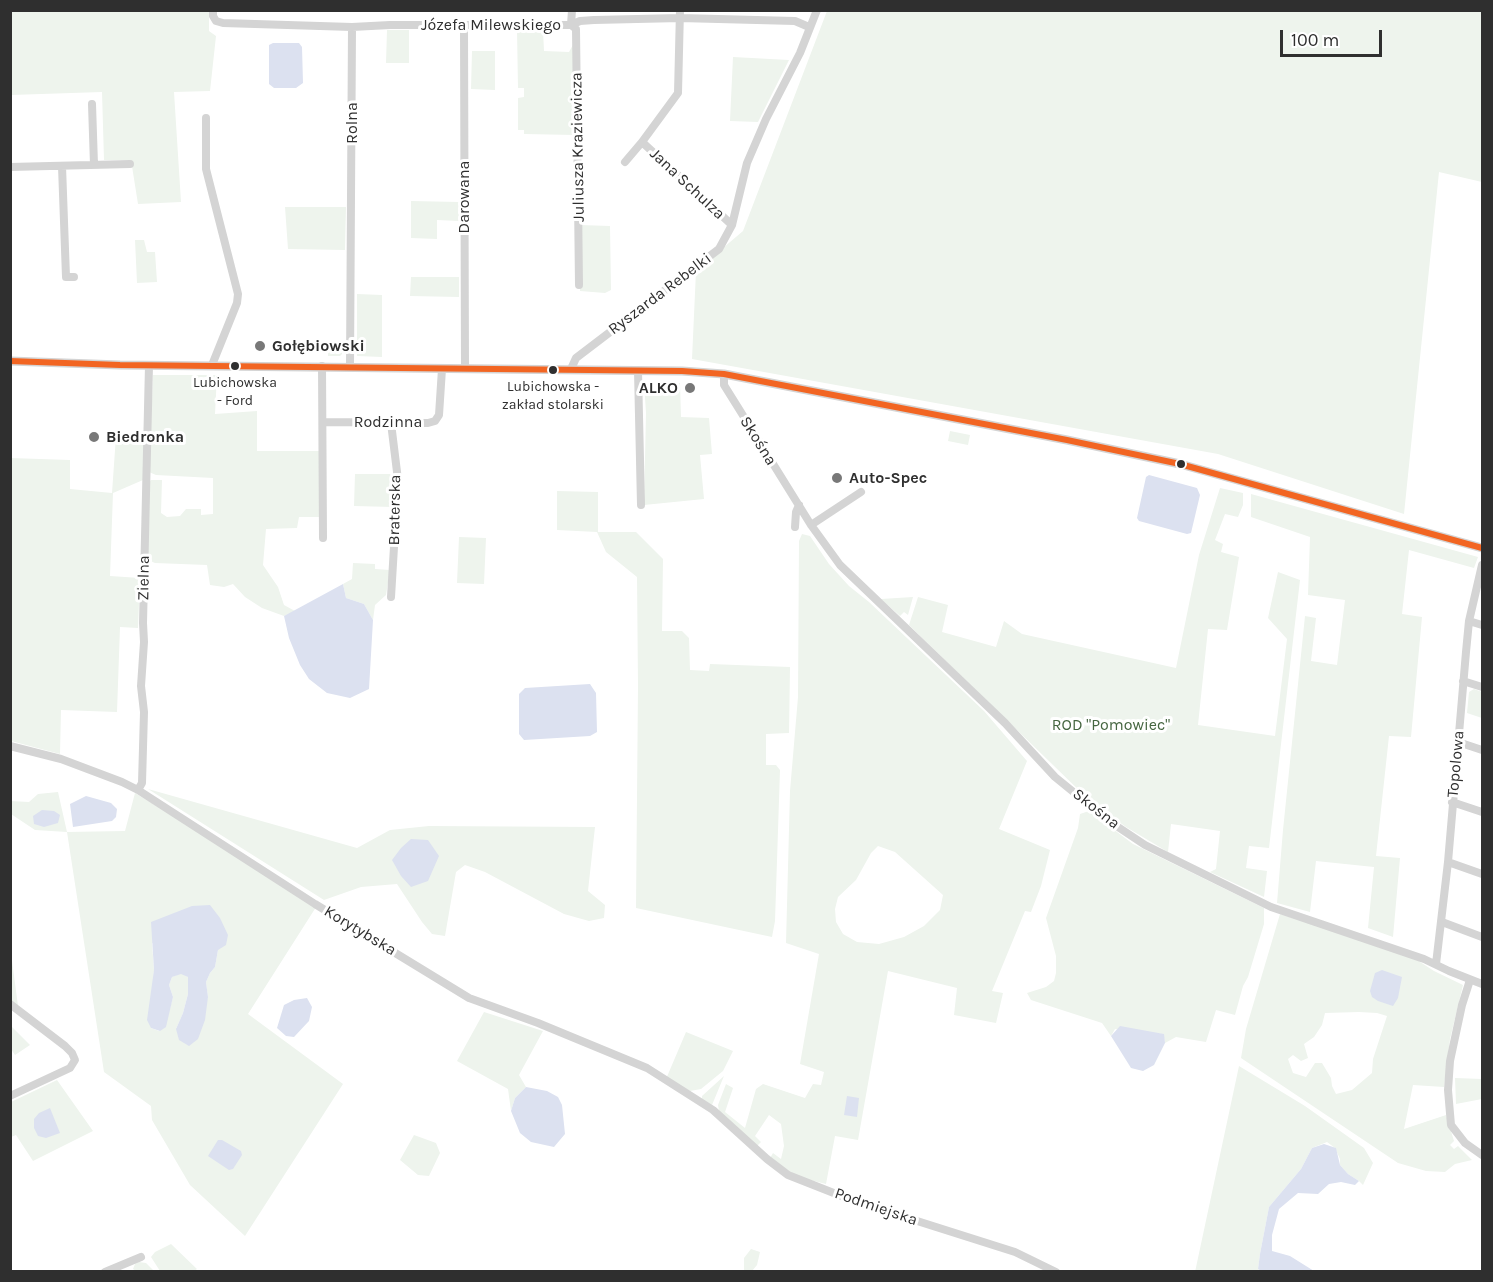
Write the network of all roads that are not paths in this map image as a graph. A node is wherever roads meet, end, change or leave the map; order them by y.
1 (213, 10) edge
2 (572, 10) edge
3 (817, 10) edge
4 (680, 14) edge
5 (572, 25) junction
6 (464, 26) junction
7 (352, 27) junction
8 (809, 27) junction
9 (92, 104) dead end
10 (206, 118) dead end
11 (642, 142) junction
12 (625, 162) dead end
13 (130, 164) dead end
14 (94, 165) junction
15 (62, 166) junction
16 (10, 167) edge
17 (732, 225) junction
18 (74, 277) dead end
19 (579, 285) dead end
20 (10, 360) edge
21 (149, 365) junction
22 (212, 366) junction
23 (322, 366) junction
24 (350, 367) junction
25 (442, 369) junction
26 (465, 369) junction
27 (571, 369) junction
28 (638, 371) junction
29 (724, 374) junction
30 (323, 422) junction
31 (391, 423) junction
32 (861, 492) dead end
33 (641, 505) dead end
34 (799, 505) junction
35 (811, 525) junction
36 (795, 527) dead end
37 (323, 538) dead end
38 (1482, 548) edge
39 (1482, 565) edge
40 (392, 597) dead end
41 (1469, 621) junction
42 (1482, 625) edge
43 (1463, 681) junction
44 (1482, 687) edge
45 (1458, 742) junction
46 (10, 746) edge
47 (1482, 750) edge
48 (138, 790) junction
49 (1452, 802) junction
50 (1482, 812) edge
51 (1448, 862) junction
52 (1482, 874) edge
53 (1442, 922) junction
54 (1482, 938) edge
55 (1436, 964) junction
56 (1470, 980) junction
57 (1482, 984) edge
58 (10, 1004) edge
59 (10, 1096) edge
60 (713, 1110) joint
61 (1482, 1155) edge
62 (141, 1257) dead end
63 (105, 1272) edge
64 (1056, 1272) edge

1 - 7 street
2 - 5 street, Juliusza Kraziewicza
3 - 8 street, Ryszarda Rebelki
4 - 5 street, Józefa Milewskiego
4 - 8 street, Józefa Milewskiego
4 - 11 street, Jana Schulza
5 - 6 street, Józefa Milewskiego
5 - 19 street, Juliusza Kraziewicza
6 - 7 street, Józefa Milewskiego
6 - 26 street, Darowana
7 - 24 street, Rolna
8 - 17 street, Ryszarda Rebelki
9 - 14 street
10 - 22 street
11 - 12 street, Jana Schulza
11 - 17 street, Jana Schulza
13 - 14 street
14 - 15 street
15 - 16 street
15 - 18 street
17 - 27 street, Ryszarda Rebelki
20 - 21 street
21 - 22 street
21 - 48 street, Zielna
22 - 23 street
23 - 24 street
23 - 30 street
24 - 25 street
25 - 26 street
25 - 31 street, Rodzinna
26 - 27 street
27 - 28 street
28 - 29 street
28 - 33 street
29 - 34 street, Skośna
29 - 38 street
30 - 31 street, Rodzinna
30 - 37 street
31 - 40 street, Braterska
32 - 35 street
34 - 35 street, Skośna
34 - 36 street
35 - 55 street, Skośna
39 - 41 street, Topolowa
41 - 42 street
41 - 43 street, Topolowa
43 - 44 street
43 - 45 street, Topolowa
45 - 47 street
45 - 49 street, Topolowa
46 - 48 street, Korytybska
48 - 60 street, Korytybska
49 - 50 street
49 - 51 street, Topolowa
51 - 52 street
51 - 53 street, Topolowa
53 - 54 street
53 - 55 street, Topolowa
55 - 56 street, Skośna
56 - 57 street, Skośna
56 - 61 street
58 - 59 street
60 - 64 street, Podmiejska
62 - 63 street

